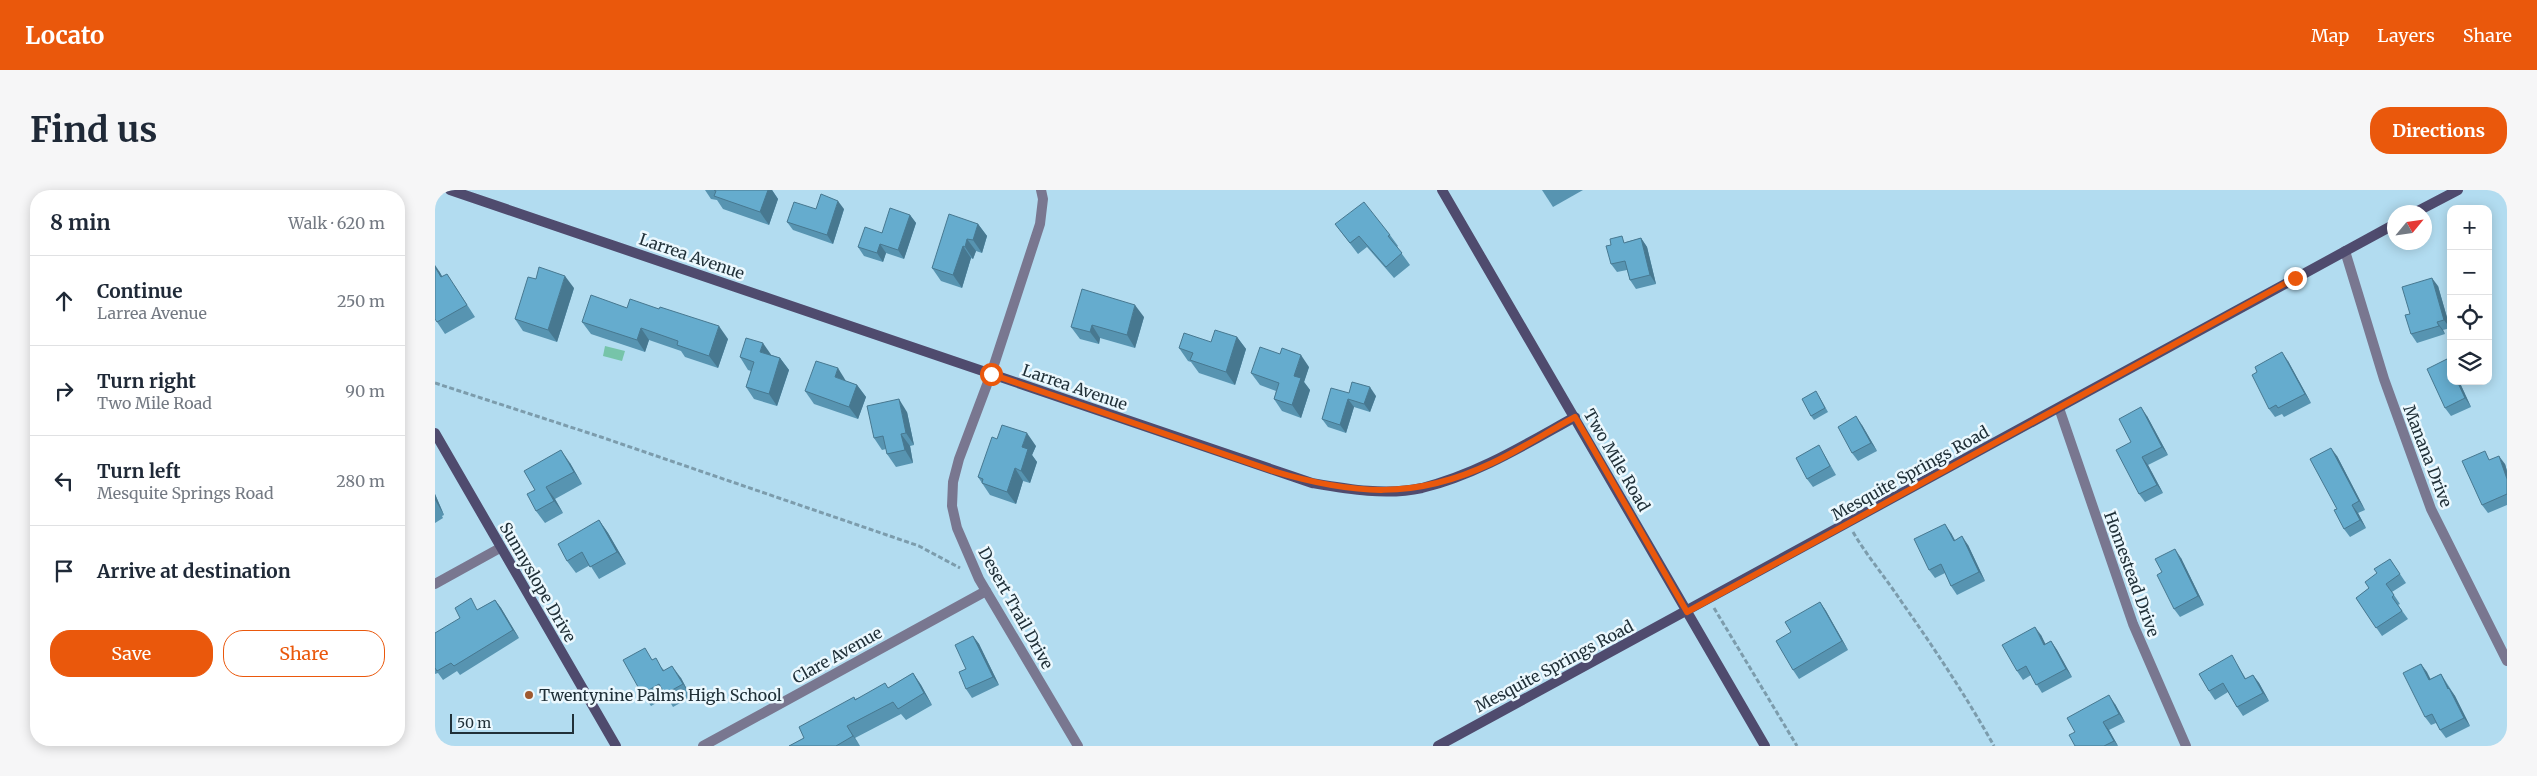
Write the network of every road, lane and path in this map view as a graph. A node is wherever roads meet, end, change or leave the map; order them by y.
1 (450, 190) edge
2 (1041, 190) edge
3 (1442, 190) edge
4 (2458, 190) edge
5 (2429, 205) edge
6 (2387, 228) edge
7 (2345, 251) junction
8 (991, 374) junction
9 (435, 383) edge
10 (2059, 408) junction
11 (1575, 417) junction
12 (435, 433) edge
13 (1848, 523) junction
14 (500, 548) junction
15 (979, 579) junction
16 (435, 584) edge
17 (986, 591) junction
18 (1709, 599) junction
19 (1687, 612) junction
20 (2507, 662) edge
21 (616, 746) edge
22 (703, 746) edge
23 (1078, 746) edge
24 (1438, 746) edge
25 (1765, 746) edge
26 (1797, 746) edge
27 (1994, 746) edge
28 (2186, 746) edge

1 - 8 main road, Larrea Avenue
2 - 8 street, Desert Trail Drive
3 - 11 main road, Two Mile Road
4 - 5 main road
6 - 7 main road, Mesquite Springs Road
7 - 10 main road, Mesquite Springs Road
7 - 20 street, Manana Drive
8 - 11 main road, Larrea Avenue
8 - 15 street, Desert Trail Drive
9 - 15 path
10 - 13 main road, Mesquite Springs Road
10 - 28 street, Homestead Drive
11 - 19 main road, Two Mile Road
12 - 14 main road, Sunnyslope Drive
13 - 18 main road, Mesquite Springs Road
13 - 27 path
14 - 16 street
14 - 21 main road, Sunnyslope Drive
15 - 17 street, Desert Trail Drive
17 - 22 street, Clare Avenue
17 - 23 street, Desert Trail Drive
18 - 19 main road, Mesquite Springs Road
18 - 26 path
19 - 24 main road, Mesquite Springs Road
19 - 25 main road, Two Mile Road

